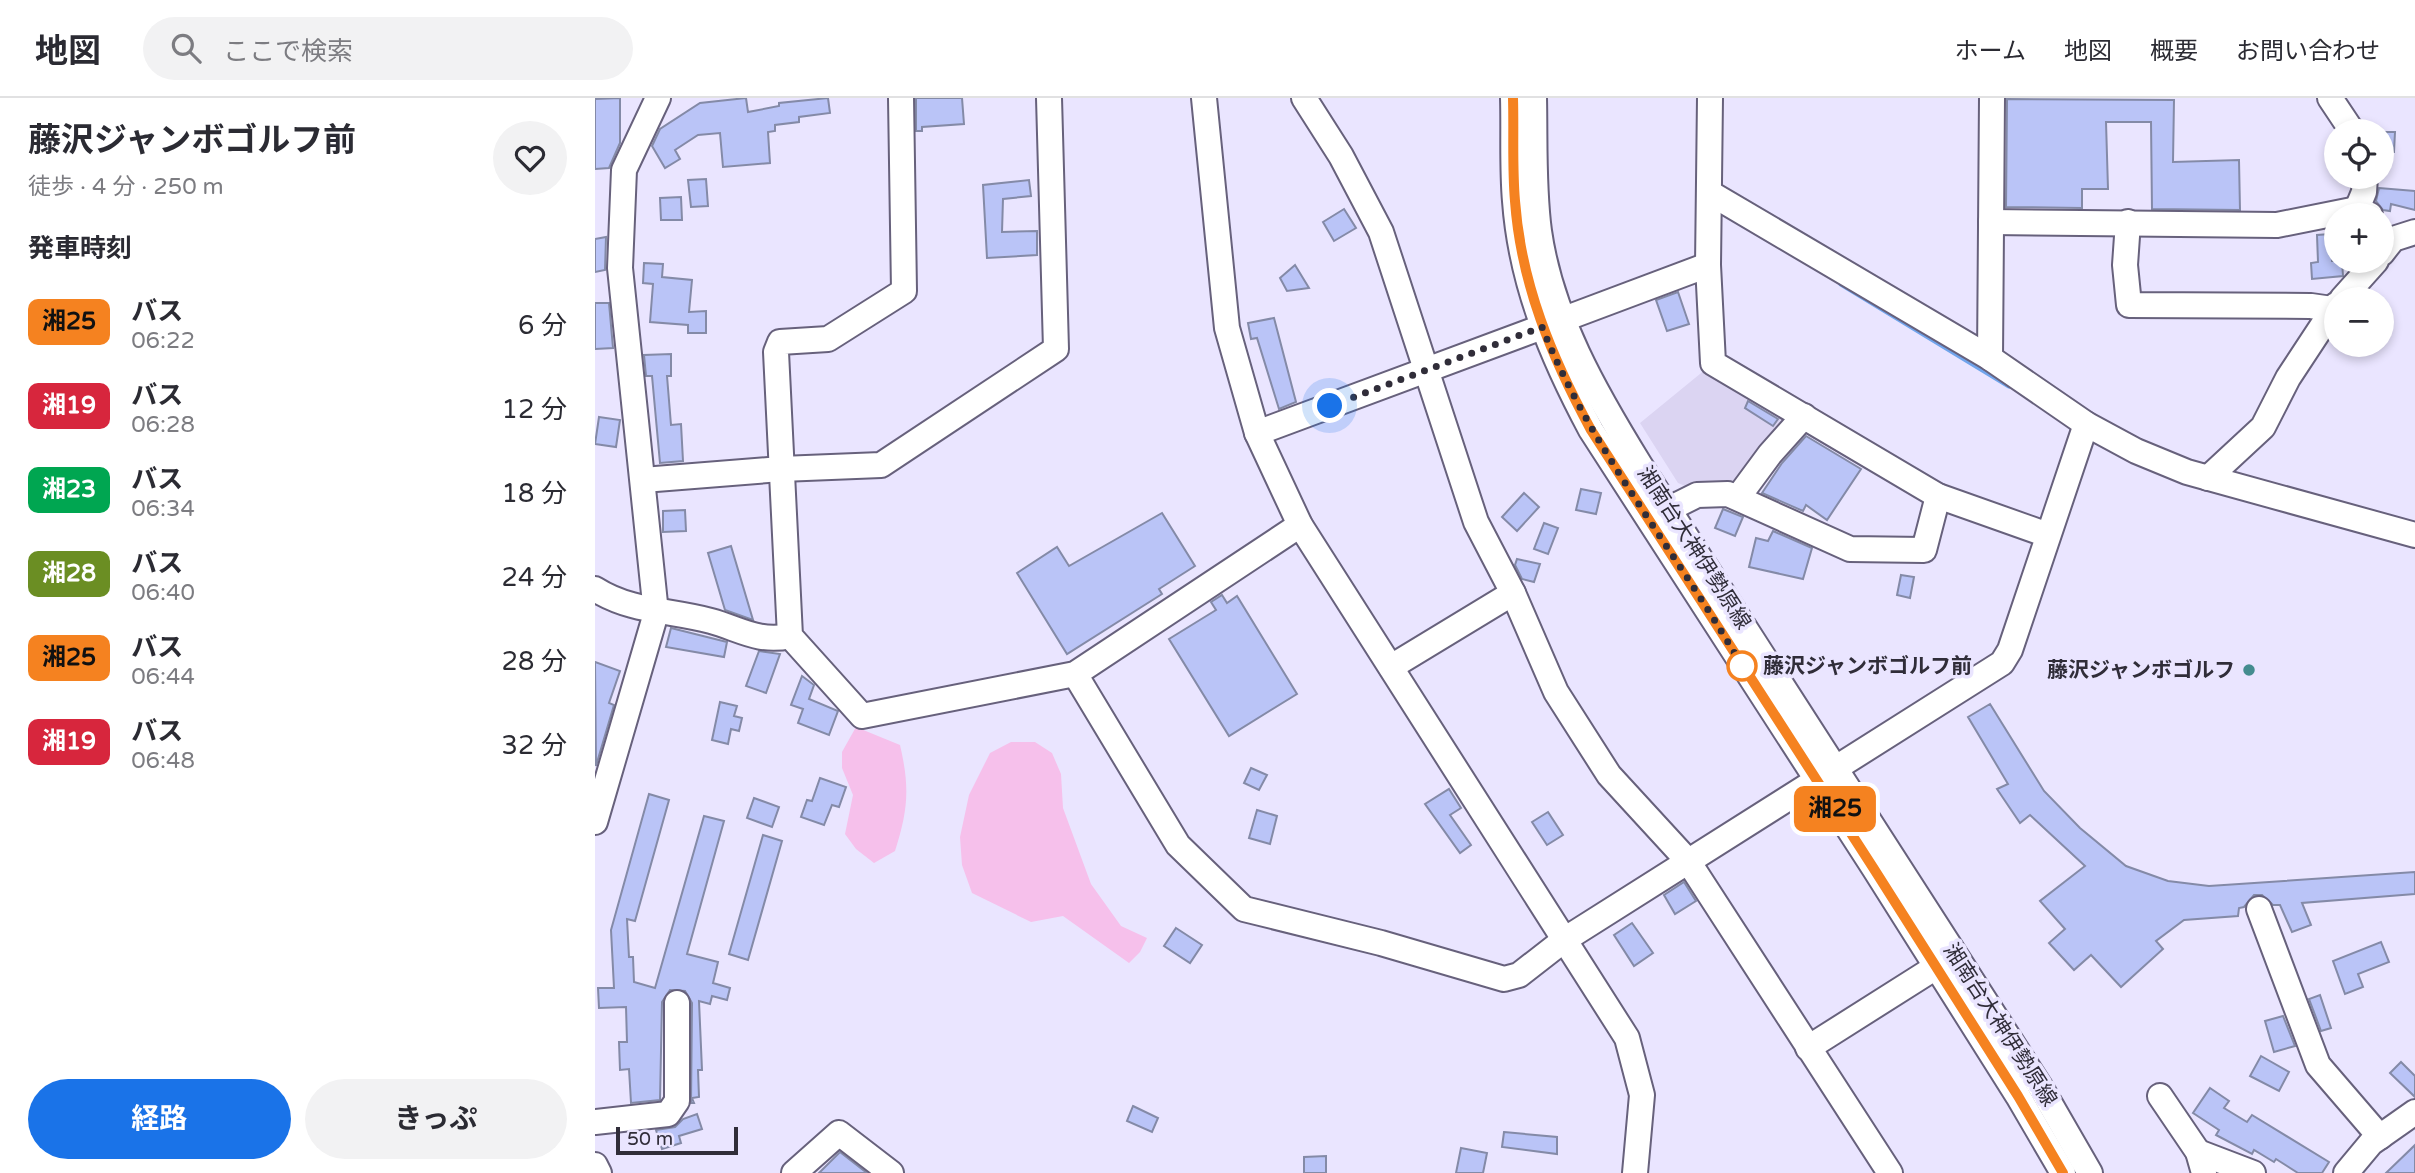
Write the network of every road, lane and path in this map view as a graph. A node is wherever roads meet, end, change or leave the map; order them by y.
1 (901, 98) edge
2 (1049, 98) edge
3 (1205, 98) edge
4 (1304, 98) edge
5 (1513, 98) edge
6 (1534, 98) edge
7 (1710, 98) edge
8 (1992, 98) edge
9 (2330, 98) edge
10 (648, 103) edge
11 (2344, 119) edge
12 (1710, 193) junction
13 (2324, 219) edge
14 (1991, 222) junction
15 (2128, 222) junction
16 (1708, 265) junction
17 (2364, 273) edge
18 (2352, 287) edge
19 (2324, 305) edge
20 (1553, 323) junction
21 (2324, 324) edge
22 (1990, 358) junction
23 (1428, 370) junction
24 (1804, 416) junction
25 (2086, 424) junction
26 (1257, 433) junction
27 (781, 469) junction
28 (2208, 478) junction
29 (643, 480) junction
30 (1739, 496) junction
31 (1938, 496) junction
32 (1669, 509) junction
33 (1300, 525) junction
34 (2048, 534) junction
35 (2415, 535) edge
36 (595, 589) edge
37 (1513, 593) junction
38 (656, 613) junction
39 (790, 636) junction
40 (1391, 667) junction
41 (1076, 674) junction
42 (1825, 773) junction
43 (595, 822) edge
44 (1688, 861) junction
45 (2259, 909) dead end
46 (1564, 940) junction
47 (1935, 967) junction
48 (677, 1003) dead end
49 (1808, 1048) junction
50 (2160, 1096) dead end
51 (2415, 1112) edge
52 (595, 1122) edge
53 (2380, 1137) junction
54 (2201, 1163) edge
55 (595, 1165) edge
56 (599, 1173) edge
57 (794, 1173) edge
58 (891, 1173) edge
59 (1635, 1173) edge
60 (1890, 1173) edge
61 (2063, 1173) edge
62 (2091, 1173) edge
63 (2253, 1173) edge
64 (2346, 1173) edge

1 - 27 street
2 - 27 street
3 - 26 street
4 - 23 street
5 - 20 street, 湘南台大神伊勢原線
6 - 20 street, 湘南台大神伊勢原線
7 - 12 street
8 - 14 street
9 - 11 street
10 - 29 street
12 - 16 street
12 - 22 street
13 - 15 street
14 - 15 street
14 - 22 street
15 - 19 street
16 - 20 street
16 - 24 street
17 - 18 street
20 - 23 street
20 - 32 street, 湘南台大神伊勢原線
20 - 42 street, 湘南台大神伊勢原線
21 - 28 street
22 - 25 street
23 - 26 street
23 - 37 street
24 - 30 street
24 - 31 street
25 - 28 street
25 - 34 street
26 - 33 street
27 - 29 street
27 - 39 street
28 - 35 street
29 - 38 street
30 - 31 street
30 - 32 street
31 - 34 street
32 - 42 street, 湘南台大神伊勢原線
33 - 40 street
33 - 41 street
34 - 42 street
36 - 38 street
37 - 40 street
37 - 44 street
38 - 39 street
38 - 43 street
39 - 41 street
40 - 46 street
41 - 46 street
42 - 44 street
42 - 47 street, 湘南台大神伊勢原線
42 - 62 street, 湘南台大神伊勢原線
44 - 46 street
44 - 49 street
45 - 53 street
46 - 59 street
47 - 49 street
47 - 61 street, 湘南台大神伊勢原線
48 - 52 street
49 - 60 street
50 - 54 street
51 - 53 street
53 - 64 street
54 - 63 street
55 - 56 street
57 - 58 street

